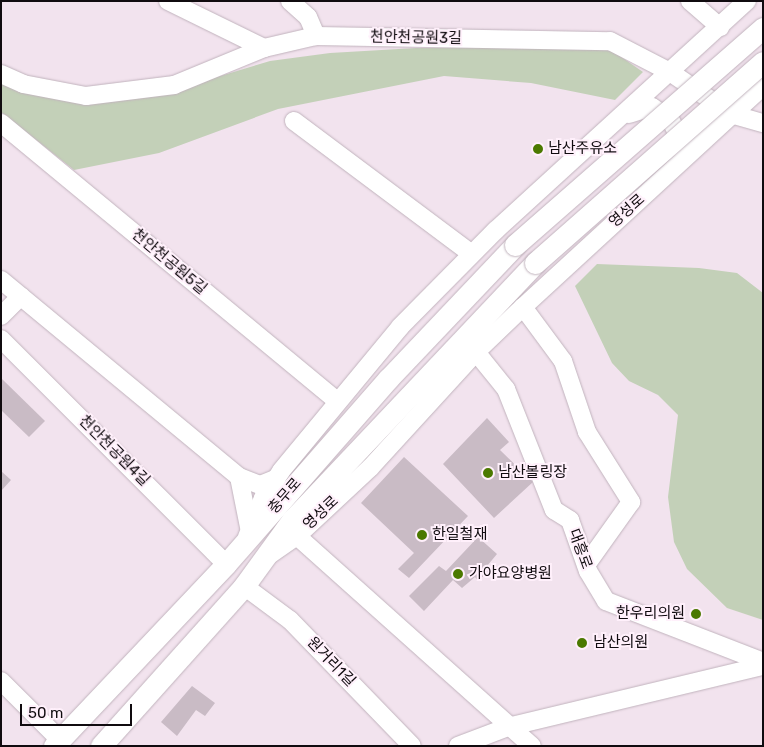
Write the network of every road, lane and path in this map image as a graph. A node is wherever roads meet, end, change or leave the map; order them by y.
1 (168, 1) edge
2 (290, 1) edge
3 (690, 1) edge
4 (747, 1) edge
5 (720, 27) junction
6 (763, 28) edge
7 (316, 36) junction
8 (264, 48) junction
9 (763, 62) edge
10 (670, 72) junction
11 (1, 74) edge
12 (763, 86) edge
13 (731, 114) junction
14 (625, 115) junction
15 (294, 121) dead end
16 (1, 123) edge
17 (763, 123) edge
18 (678, 166) junction
19 (472, 254) junction
20 (1, 280) edge
21 (21, 296) junction
22 (523, 307) junction
23 (1, 316) edge
24 (1, 339) edge
25 (476, 352) junction
26 (337, 401) junction
27 (239, 476) junction
28 (277, 478) junction
29 (248, 536) junction
30 (297, 536) junction
31 (268, 555) junction
32 (226, 564) junction
33 (586, 565) junction
34 (244, 586) junction
35 (763, 664) edge
36 (1, 681) edge
37 (508, 727) junction
38 (57, 742) edge
39 (101, 746) edge
40 (412, 746) edge
41 (458, 746) edge
42 (532, 746) edge

1 - 8 street
2 - 7 street
3 - 5 street
4 - 5 street
5 - 10 street
6 - 29 main road, 충무로, bridge
7 - 8 street, 천안천공원3길
7 - 10 street, 천안천공원3길
8 - 11 street
9 - 31 main road, 충무로, bridge
10 - 13 street, 천안천공원3길
10 - 14 street
12 - 13 street
13 - 17 street, 천안천공원3길
13 - 18 street, 영성로
14 - 18 street
14 - 19 street
15 - 19 street
16 - 26 street, 천안천공원5길
18 - 22 street, 영성로
19 - 26 street
20 - 21 street
21 - 23 street
21 - 27 street
22 - 25 street, 영성로
22 - 33 street
24 - 32 street, 천안천공원4길
25 - 30 street, 영성로
25 - 33 street, 대흥로
26 - 28 street
27 - 28 street
27 - 29 street
28 - 29 street
29 - 32 main road, 충무로
30 - 31 street
30 - 37 street, 영성로
31 - 34 main road, 충무로
32 - 38 main road, 충무로
33 - 35 street, 대흥로
34 - 39 main road, 충무로
34 - 40 street, 원거리1길
35 - 37 street, 대흥로
36 - 38 street
37 - 41 street, 대흥로
37 - 42 street, 영성로

